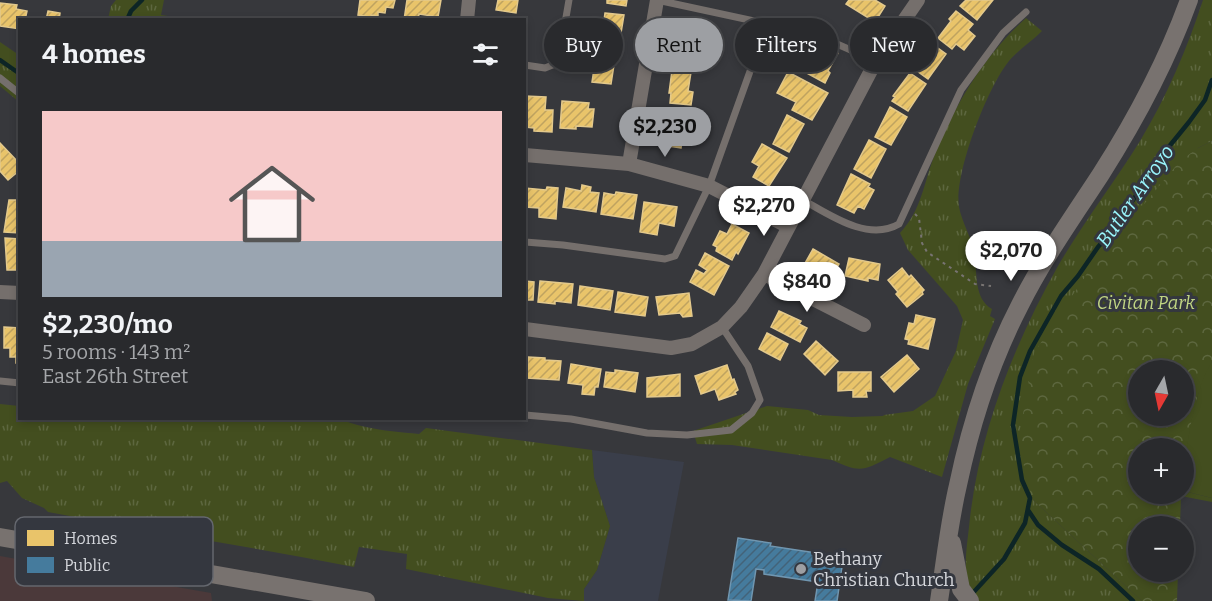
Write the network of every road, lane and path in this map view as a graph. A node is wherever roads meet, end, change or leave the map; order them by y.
1 (470, 0) edge
2 (569, 0) edge
3 (657, 0) edge
4 (918, 0) edge
5 (1189, 0) edge
6 (1026, 12) dead end
7 (467, 18) edge
8 (745, 18) edge
9 (906, 18) edge
10 (526, 65) edge
11 (749, 72) edge
12 (870, 72) edge
13 (0, 78) edge
14 (18, 92) edge
15 (526, 155) edge
16 (629, 164) junction
17 (709, 186) junction
18 (802, 199) junction
19 (906, 208) junction
20 (788, 226) junction
21 (526, 242) edge
22 (764, 273) junction
23 (991, 286) dead end
24 (0, 292) edge
25 (18, 293) edge
26 (864, 325) dead end
27 (722, 327) junction
28 (526, 328) edge
29 (0, 381) edge
30 (18, 383) edge
31 (526, 416) edge
32 (950, 531) junction
33 (0, 537) edge
34 (15, 540) edge
35 (213, 575) edge
36 (361, 601) edge
37 (939, 601) edge
38 (970, 601) edge

1 - 7 street
2 - 10 lane
3 - 8 lane
3 - 16 street
4 - 9 street
5 - 32 main road
6 - 19 lane
11 - 17 lane
12 - 18 street
13 - 14 lane
15 - 16 street
16 - 17 street
17 - 20 street
17 - 21 lane
18 - 19 lane
18 - 20 street
19 - 23 path
20 - 22 street
22 - 26 street
22 - 27 street
24 - 25 street
27 - 28 street
27 - 31 lane
29 - 30 lane
32 - 37 main road
32 - 38 main road
33 - 34 main road
35 - 36 main road

